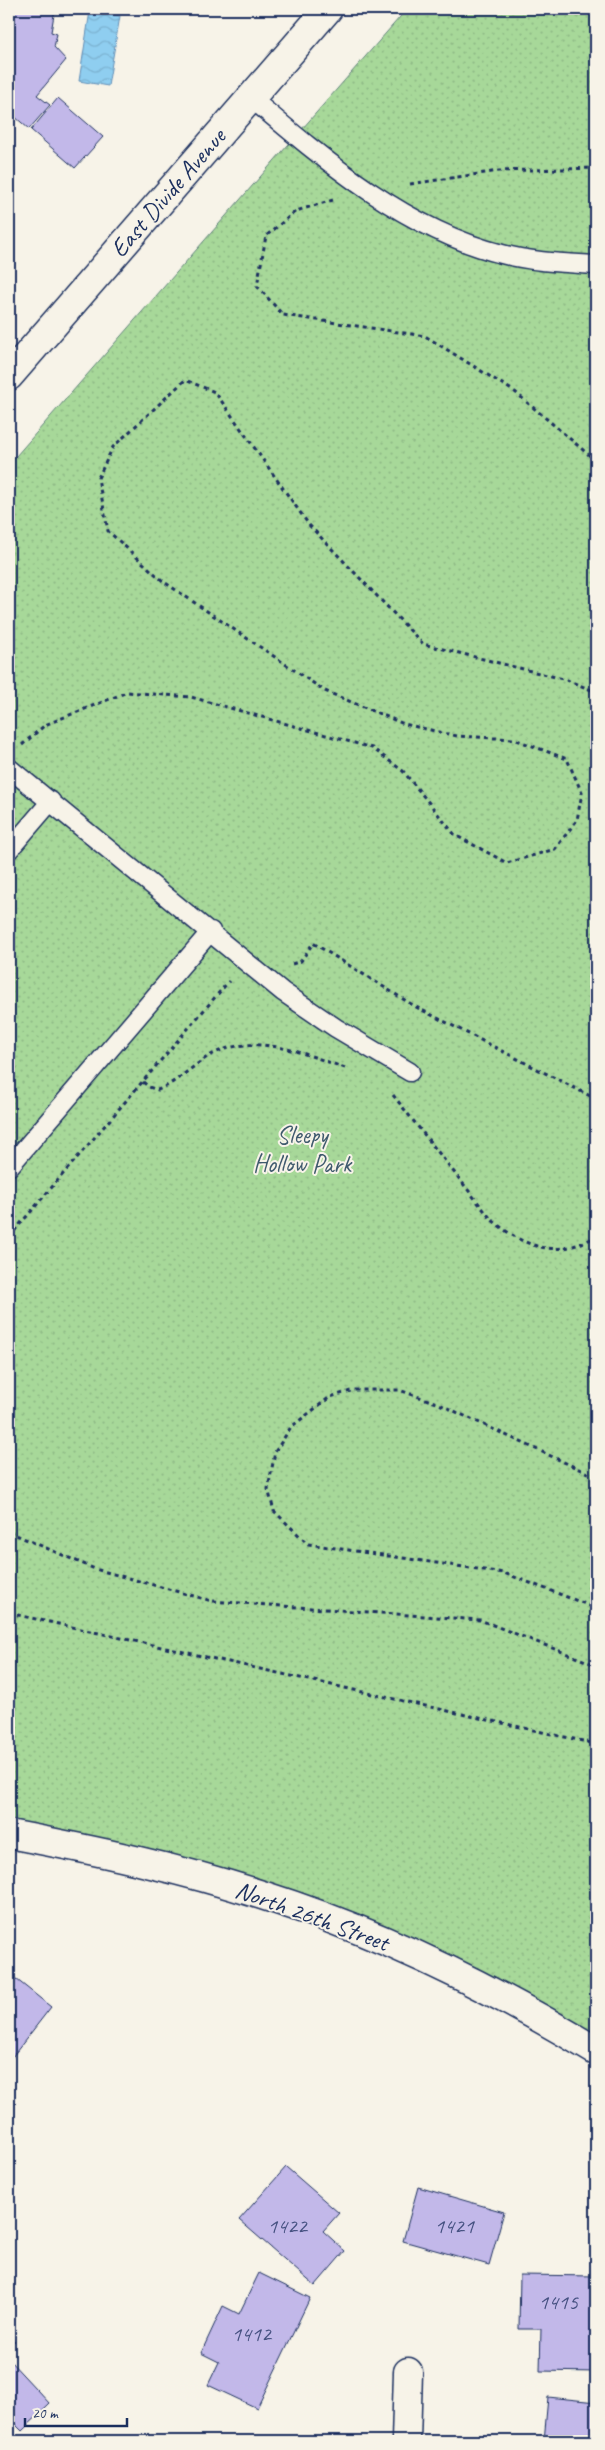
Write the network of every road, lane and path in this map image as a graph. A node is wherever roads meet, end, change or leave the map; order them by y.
1 (328, 9) edge
2 (251, 98) junction
3 (596, 168) edge
4 (367, 190) junction
5 (596, 265) edge
6 (9, 376) edge
7 (596, 461) edge
8 (596, 692) edge
9 (16, 751) dead end
10 (9, 768) edge
11 (51, 801) junction
12 (9, 850) edge
13 (211, 931) junction
14 (247, 961) junction
15 (290, 964) dead end
16 (351, 1070) dead end
17 (410, 1072) dead end
18 (143, 1081) junction
19 (391, 1093) dead end
20 (596, 1100) edge
21 (9, 1167) edge
22 (596, 1236) edge
23 (9, 1237) edge
24 (596, 1477) edge
25 (9, 1532) edge
26 (596, 1608) edge
27 (9, 1613) edge
28 (596, 1664) edge
29 (596, 1744) edge
30 (9, 1834) edge
31 (596, 2051) edge
32 (408, 2372) dead end
33 (406, 2441) edge

1 - 2 street, East Divide Avenue
2 - 4 lane
2 - 6 street, East Divide Avenue
3 - 4 path
4 - 5 lane
4 - 7 path
8 - 9 path
10 - 11 lane
11 - 12 lane
11 - 13 lane
13 - 14 lane
13 - 21 lane
14 - 17 lane
14 - 18 path
15 - 20 path
16 - 18 path
18 - 23 path
19 - 22 path
24 - 26 path
25 - 28 path
27 - 29 path
30 - 31 street, North 26th Street
32 - 33 street

